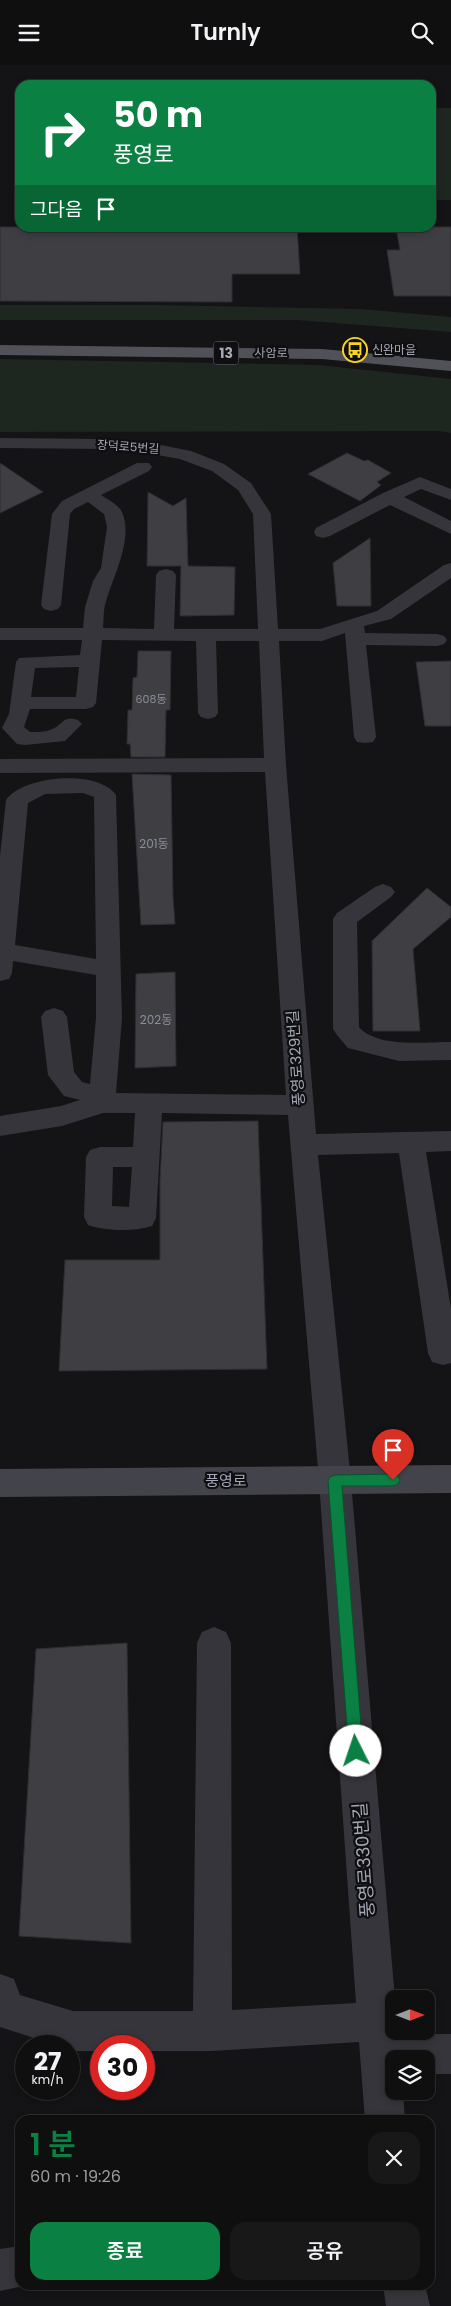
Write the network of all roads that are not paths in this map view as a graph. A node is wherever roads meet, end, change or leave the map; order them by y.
1 (0, 350) edge
2 (451, 366) edge
3 (0, 443) edge
4 (143, 467) dead end
5 (89, 494) junction
6 (451, 495) edge
7 (389, 497) junction
8 (451, 528) edge
9 (323, 532) dead end
10 (451, 569) edge
11 (166, 575) dead end
12 (51, 605) dead end
13 (355, 631) junction
14 (206, 633) junction
15 (267, 633) junction
16 (0, 634) edge
17 (91, 634) junction
18 (164, 634) junction
19 (437, 641) dead end
20 (89, 661) junction
21 (20, 703) junction
22 (208, 713) dead end
23 (71, 724) dead end
24 (365, 737) dead end
25 (275, 765) junction
26 (0, 766) edge
27 (382, 892) dead end
28 (1, 958) edge
29 (108, 969) junction
30 (54, 1017) dead end
31 (451, 1051) edge
32 (102, 1100) junction
33 (149, 1105) junction
34 (300, 1105) junction
35 (0, 1126) edge
36 (411, 1141) junction
37 (451, 1141) edge
38 (304, 1144) junction
39 (146, 1157) dead end
40 (443, 1353) dead end
41 (451, 1479) edge
42 (335, 1481) junction
43 (0, 1483) edge
44 (214, 1643) dead end
45 (0, 1993) edge
46 (212, 2031) junction
47 (378, 2037) junction
48 (451, 2053) edge
49 (385, 2115) edge
50 (15, 2268) edge
51 (0, 2270) edge
52 (405, 2290) edge
53 (408, 2306) edge

1 - 2 main road, 사암로 / 13
3 - 15 street, 장덕로5번길
4 - 5 street
5 - 12 street
5 - 17 street
6 - 7 street
7 - 8 street
7 - 9 street
10 - 13 street
11 - 18 street
13 - 15 street
13 - 19 street
13 - 24 street
14 - 15 street
14 - 18 street
14 - 22 street
15 - 25 street, 풍영로329번길
16 - 17 street
17 - 18 street
17 - 20 street
20 - 21 street
20 - 21 street
21 - 23 street
25 - 26 street
25 - 34 street, 풍영로329번길
27 - 31 street
28 - 29 street
28 - 29 street
29 - 32 street
30 - 32 street
32 - 33 street
32 - 35 street
33 - 34 street
33 - 39 street
34 - 38 street, 풍영로329번길
36 - 37 street
36 - 38 street
36 - 40 street
38 - 42 street, 풍영로329번길
41 - 42 main road, 풍영로
42 - 43 main road, 풍영로
42 - 47 street, 풍영로330번길
44 - 46 street
45 - 46 street
46 - 47 street
47 - 48 street
47 - 49 street, 풍영로330번길
50 - 51 street
52 - 53 street

